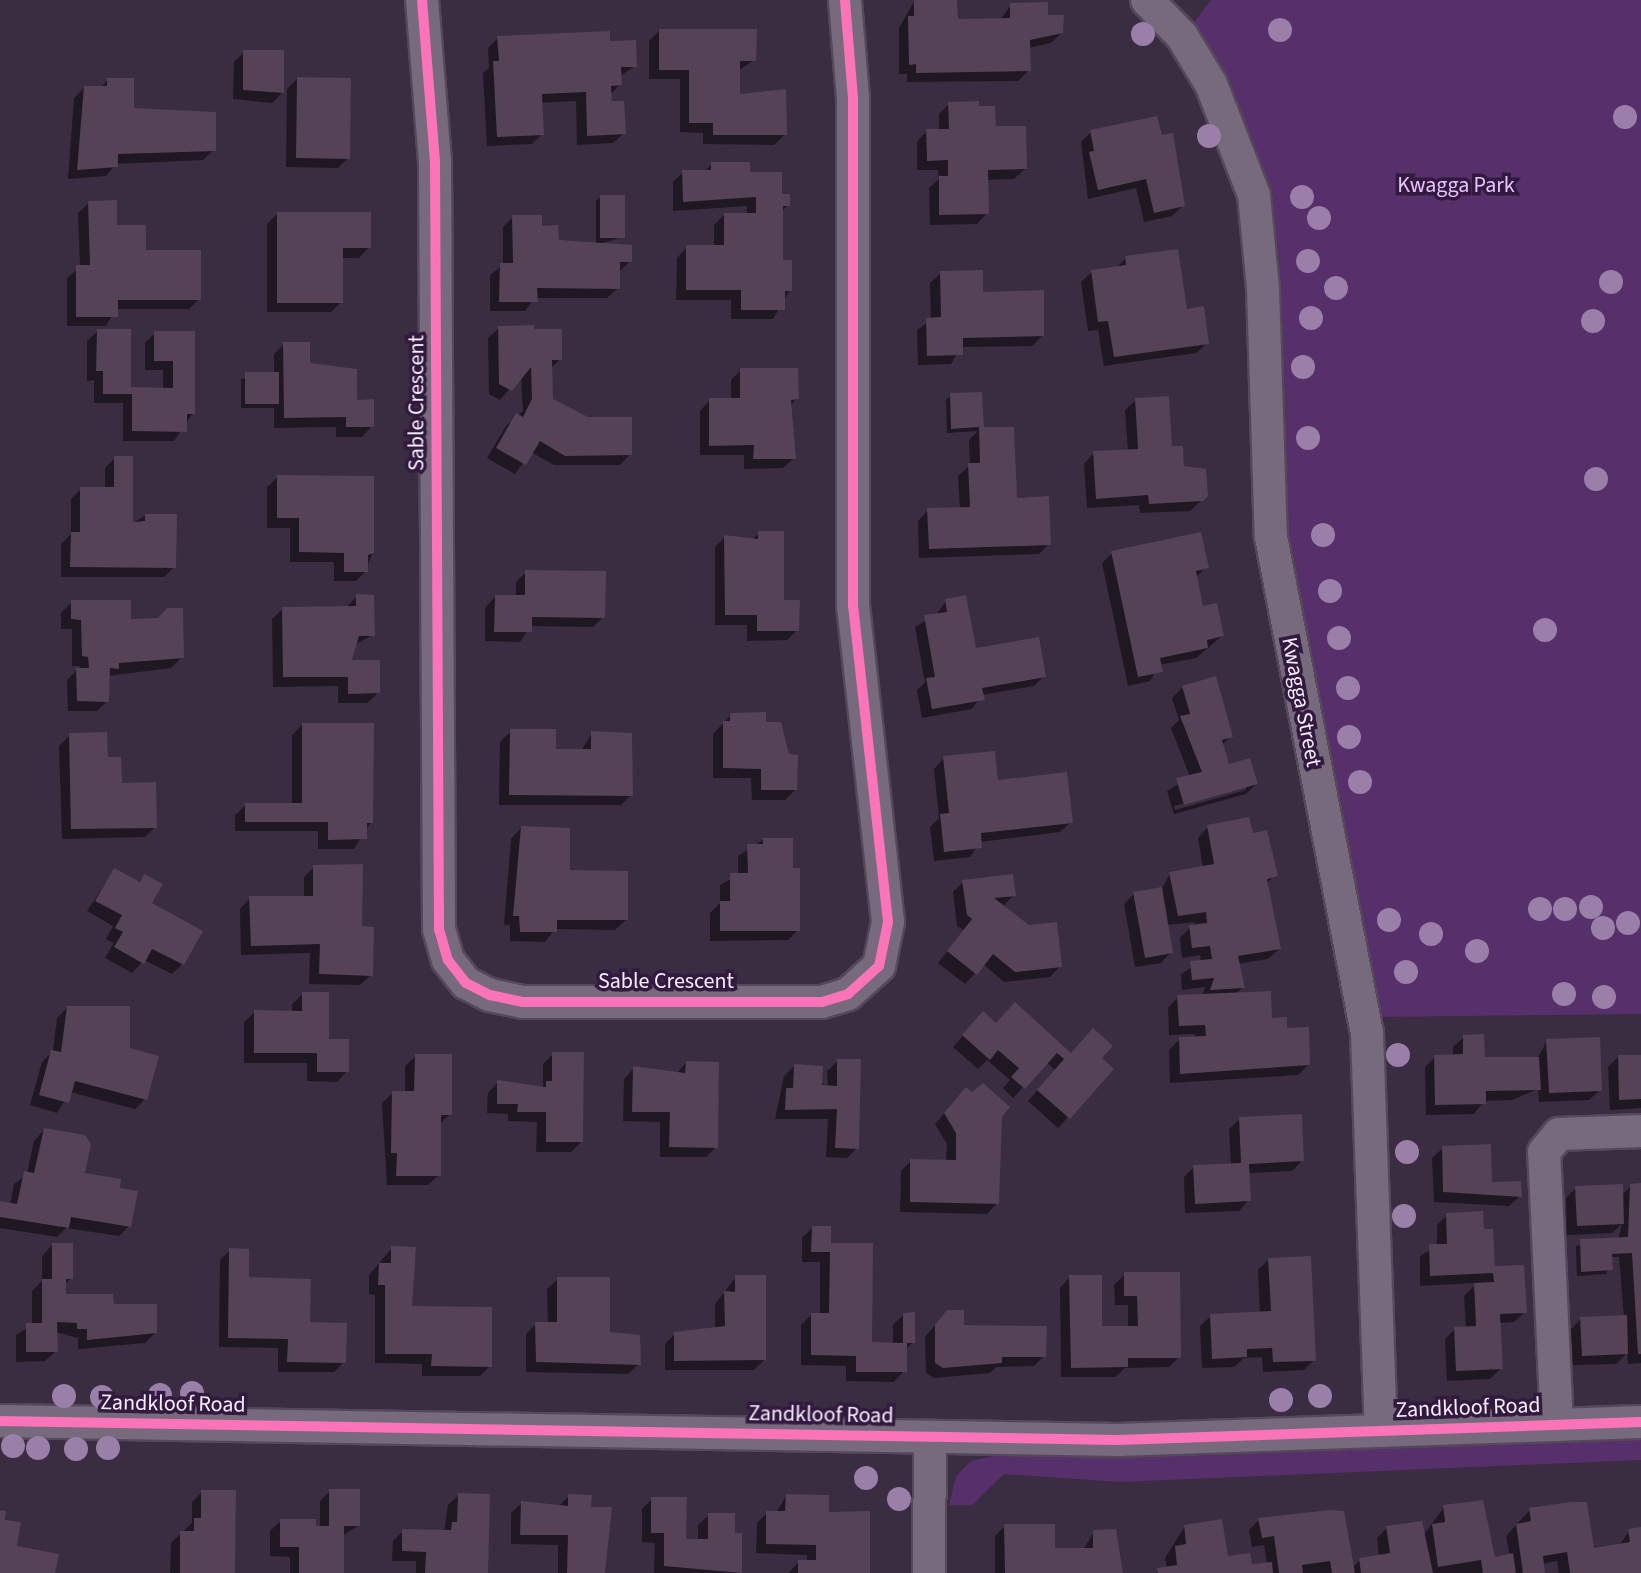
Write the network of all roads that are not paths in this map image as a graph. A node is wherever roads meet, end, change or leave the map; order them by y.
1 (422, 0) edge
2 (845, 0) edge
3 (1147, 0) edge
4 (1641, 1131) edge
5 (0, 1421) edge
6 (1641, 1422) edge
7 (1557, 1425) junction
8 (1381, 1431) junction
9 (930, 1437) junction
10 (929, 1573) edge

1 - 2 street, Sable Crescent
3 - 8 street, Kwagga Street
4 - 7 street
5 - 9 street, Zandkloof Road
6 - 7 street, Zandkloof Road
7 - 8 street, Zandkloof Road
8 - 9 street, Zandkloof Road
9 - 10 street

